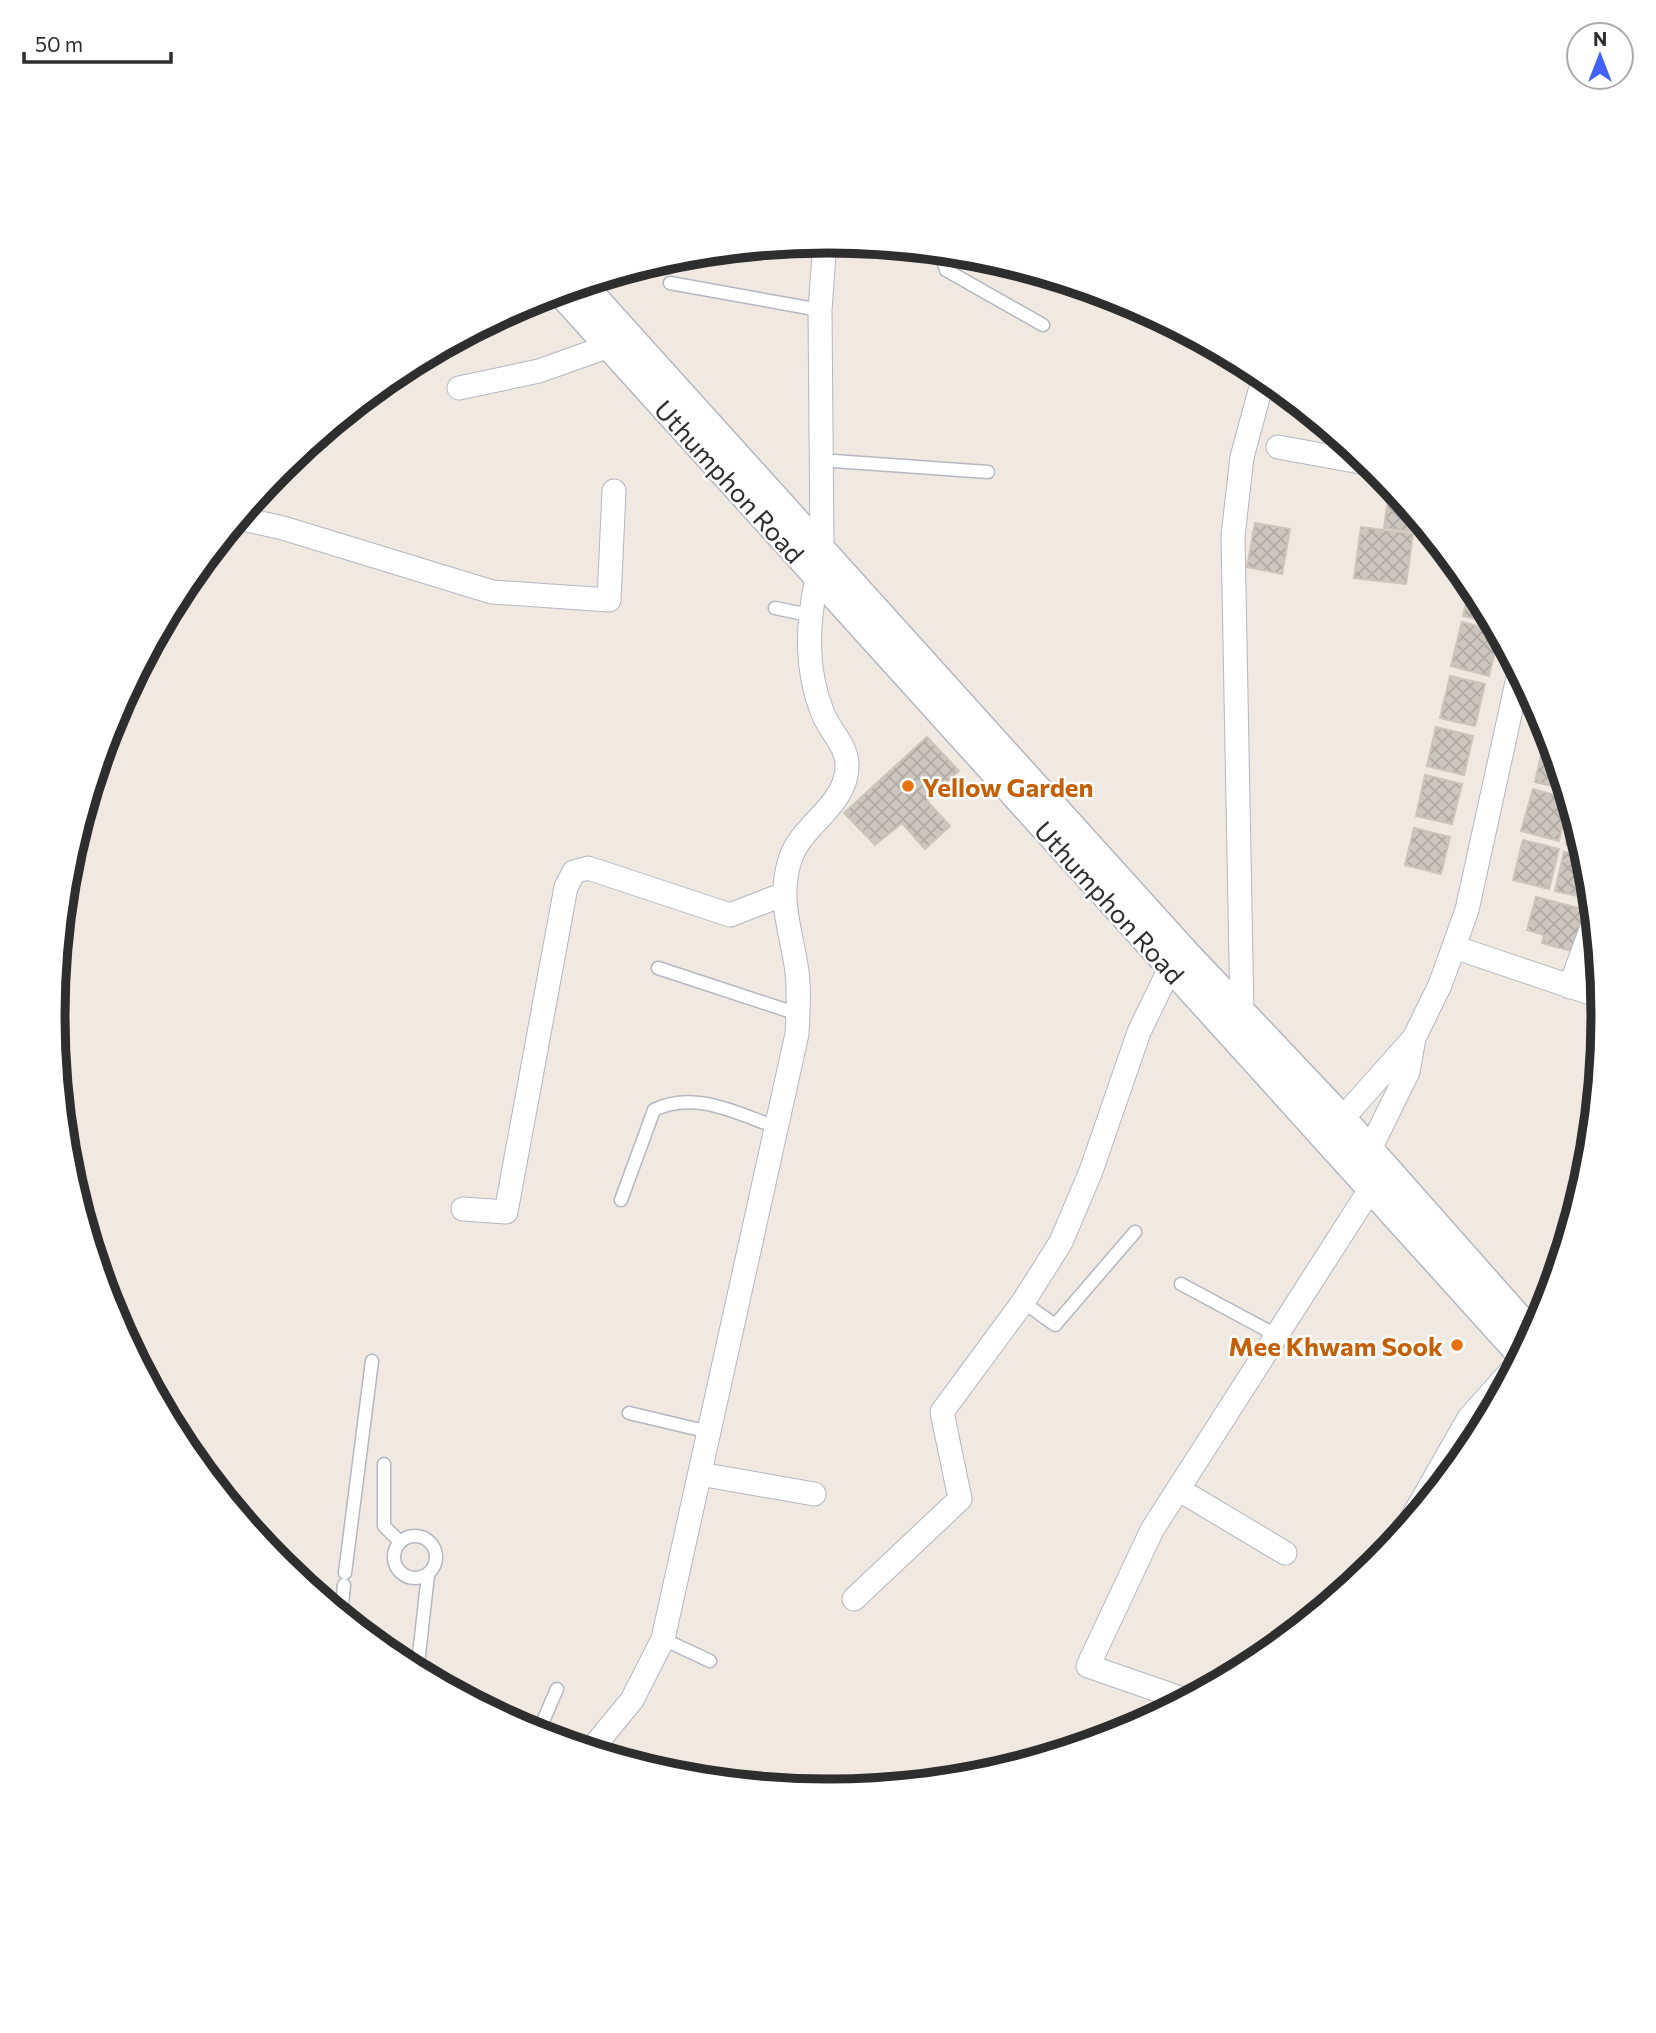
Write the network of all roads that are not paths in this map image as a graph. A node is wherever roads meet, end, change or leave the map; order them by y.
1 (824, 253) edge
2 (944, 263) edge
3 (670, 283) dead end
4 (589, 292) edge
5 (568, 300) edge
6 (820, 310) junction
7 (1043, 325) dead end
8 (609, 346) junction
9 (459, 388) dead end
10 (1261, 388) edge
11 (1278, 447) dead end
12 (820, 460) junction
13 (1350, 460) edge
14 (988, 472) dead end
15 (614, 491) dead end
16 (247, 521) edge
17 (822, 547) junction
18 (817, 578) junction
19 (775, 608) dead end
20 (809, 615) junction
21 (1516, 686) edge
22 (784, 894) junction
23 (1587, 940) edge
24 (1454, 947) junction
25 (658, 968) dead end
26 (1170, 968) junction
27 (1570, 987) junction
28 (1591, 993) edge
29 (798, 1014) junction
30 (1242, 1014) junction
31 (1414, 1038) junction
32 (1342, 1119) junction
33 (776, 1127) junction
34 (1369, 1151) junction
35 (1371, 1188) junction
36 (621, 1200) dead end
37 (463, 1209) dead end
38 (1135, 1231) dead end
39 (1181, 1284) dead end
40 (1024, 1302) junction
41 (1525, 1326) edge
42 (1276, 1335) junction
43 (1516, 1348) edge
44 (372, 1361) dead end
45 (1492, 1392) edge
46 (629, 1413) dead end
47 (709, 1432) junction
48 (384, 1464) dead end
49 (700, 1474) junction
50 (1431, 1485) edge
51 (1178, 1489) junction
52 (814, 1494) dead end
53 (400, 1542) junction
54 (1284, 1552) dead end
55 (428, 1575) junction
56 (855, 1599) dead end
57 (342, 1604) edge
58 (663, 1639) junction
59 (418, 1660) edge
60 (710, 1661) dead end
61 (556, 1689) dead end
62 (1175, 1696) edge
63 (542, 1724) edge
64 (596, 1743) edge

1 - 6 street
2 - 7 lane
3 - 6 lane
4 - 17 street, Uthumphon Road
5 - 8 street, Uthumphon Road
6 - 12 street
8 - 9 street
8 - 18 street, Uthumphon Road
10 - 30 street
11 - 13 street
12 - 14 lane
12 - 17 street
15 - 16 street
17 - 18 street
17 - 30 street, Uthumphon Road
18 - 20 street
18 - 26 street, Uthumphon Road
19 - 20 lane
20 - 22 street
21 - 24 street
22 - 29 street
22 - 37 street
23 - 27 street
24 - 27 street
24 - 31 street
25 - 29 lane
26 - 35 street, Uthumphon Road
26 - 40 street
27 - 28 street
29 - 33 street
30 - 32 street, Uthumphon Road
31 - 32 street
31 - 34 street
32 - 34 street, Uthumphon Road
33 - 36 lane
33 - 47 street
34 - 41 street, Uthumphon Road
35 - 42 street
35 - 43 street, Uthumphon Road
38 - 40 lane
39 - 42 lane
40 - 56 street
42 - 51 street
44 - 57 lane
45 - 50 street
46 - 47 lane
47 - 49 street
48 - 53 lane
49 - 52 street
49 - 58 street
51 - 54 street
51 - 62 street
53 - 55 lane
53 - 55 lane
55 - 59 lane
58 - 60 lane
58 - 64 street
61 - 63 lane

